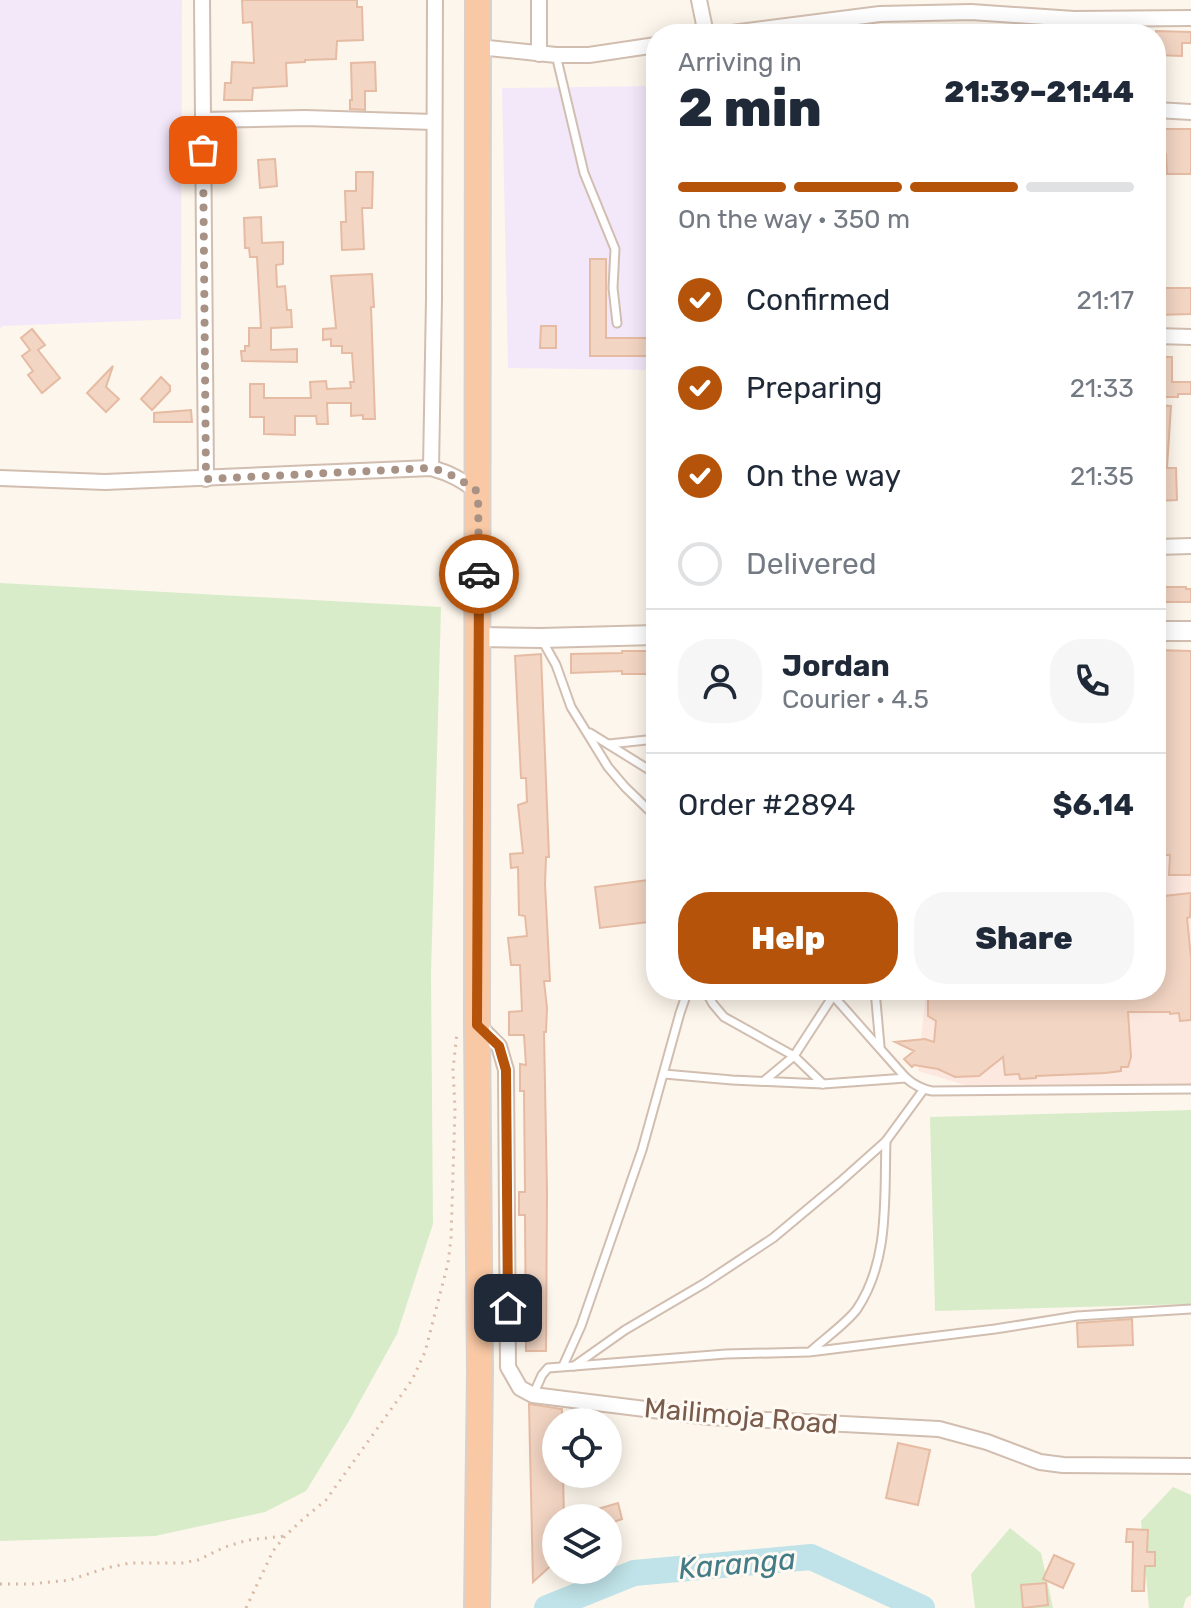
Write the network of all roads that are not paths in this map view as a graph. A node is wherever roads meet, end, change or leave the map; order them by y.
1 (202, 0) edge
2 (435, 0) edge
3 (478, 0) edge
4 (539, 0) edge
5 (699, 0) edge
6 (971, 6) edge
7 (1191, 18) edge
8 (704, 24) edge
9 (837, 24) edge
10 (646, 46) edge
11 (478, 47) junction
12 (539, 54) junction
13 (556, 55) junction
14 (1166, 111) edge
15 (1191, 112) edge
16 (203, 120) junction
17 (434, 122) junction
18 (617, 323) dead end
19 (1166, 336) edge
20 (1191, 337) edge
21 (431, 468) junction
22 (0, 478) edge
23 (206, 479) junction
24 (478, 492) junction
25 (1191, 546) edge
26 (1166, 547) edge
27 (1166, 631) edge
28 (1191, 631) edge
29 (646, 635) edge
30 (479, 637) junction
31 (541, 638) junction
32 (587, 732) junction
33 (646, 740) edge
34 (609, 744) junction
35 (646, 768) edge
36 (646, 808) edge
37 (685, 1000) edge
38 (711, 1000) edge
39 (826, 1000) edge
40 (836, 1000) edge
41 (876, 1000) edge
42 (468, 1026) junction
43 (881, 1048) junction
44 (794, 1056) junction
45 (664, 1074) junction
46 (906, 1078) junction
47 (764, 1081) junction
48 (823, 1084) junction
49 (924, 1089) junction
50 (1191, 1089) edge
51 (886, 1141) junction
52 (1191, 1309) edge
53 (809, 1352) junction
54 (563, 1366) junction
55 (574, 1366) junction
56 (533, 1395) junction
57 (1191, 1466) edge
58 (477, 1608) edge

1 - 16 street
2 - 17 street
3 - 11 highway
4 - 12 street
5 - 8 street
6 - 7 street
6 - 9 street
10 - 13 street
11 - 12 street
11 - 24 highway
12 - 13 street
13 - 18 lane
14 - 15 street
16 - 17 street
16 - 23 street
17 - 21 street
19 - 20 street
21 - 23 street
21 - 24 street
22 - 23 street
24 - 30 highway
25 - 26 street
27 - 28 street
29 - 31 street
30 - 31 street
30 - 42 highway
31 - 32 lane
32 - 34 lane
32 - 36 lane
33 - 34 lane
34 - 35 lane
37 - 45 lane
38 - 44 lane
39 - 44 lane
40 - 43 lane
41 - 43 lane
42 - 56 street
42 - 58 highway
43 - 46 lane
44 - 47 lane
44 - 48 lane
45 - 47 lane
45 - 54 lane
46 - 48 lane
46 - 49 lane
47 - 48 lane
49 - 50 lane
49 - 51 lane
51 - 53 lane
51 - 55 lane
52 - 53 lane
53 - 55 lane
54 - 55 lane
54 - 56 lane
56 - 57 street, Mailimoja Road

